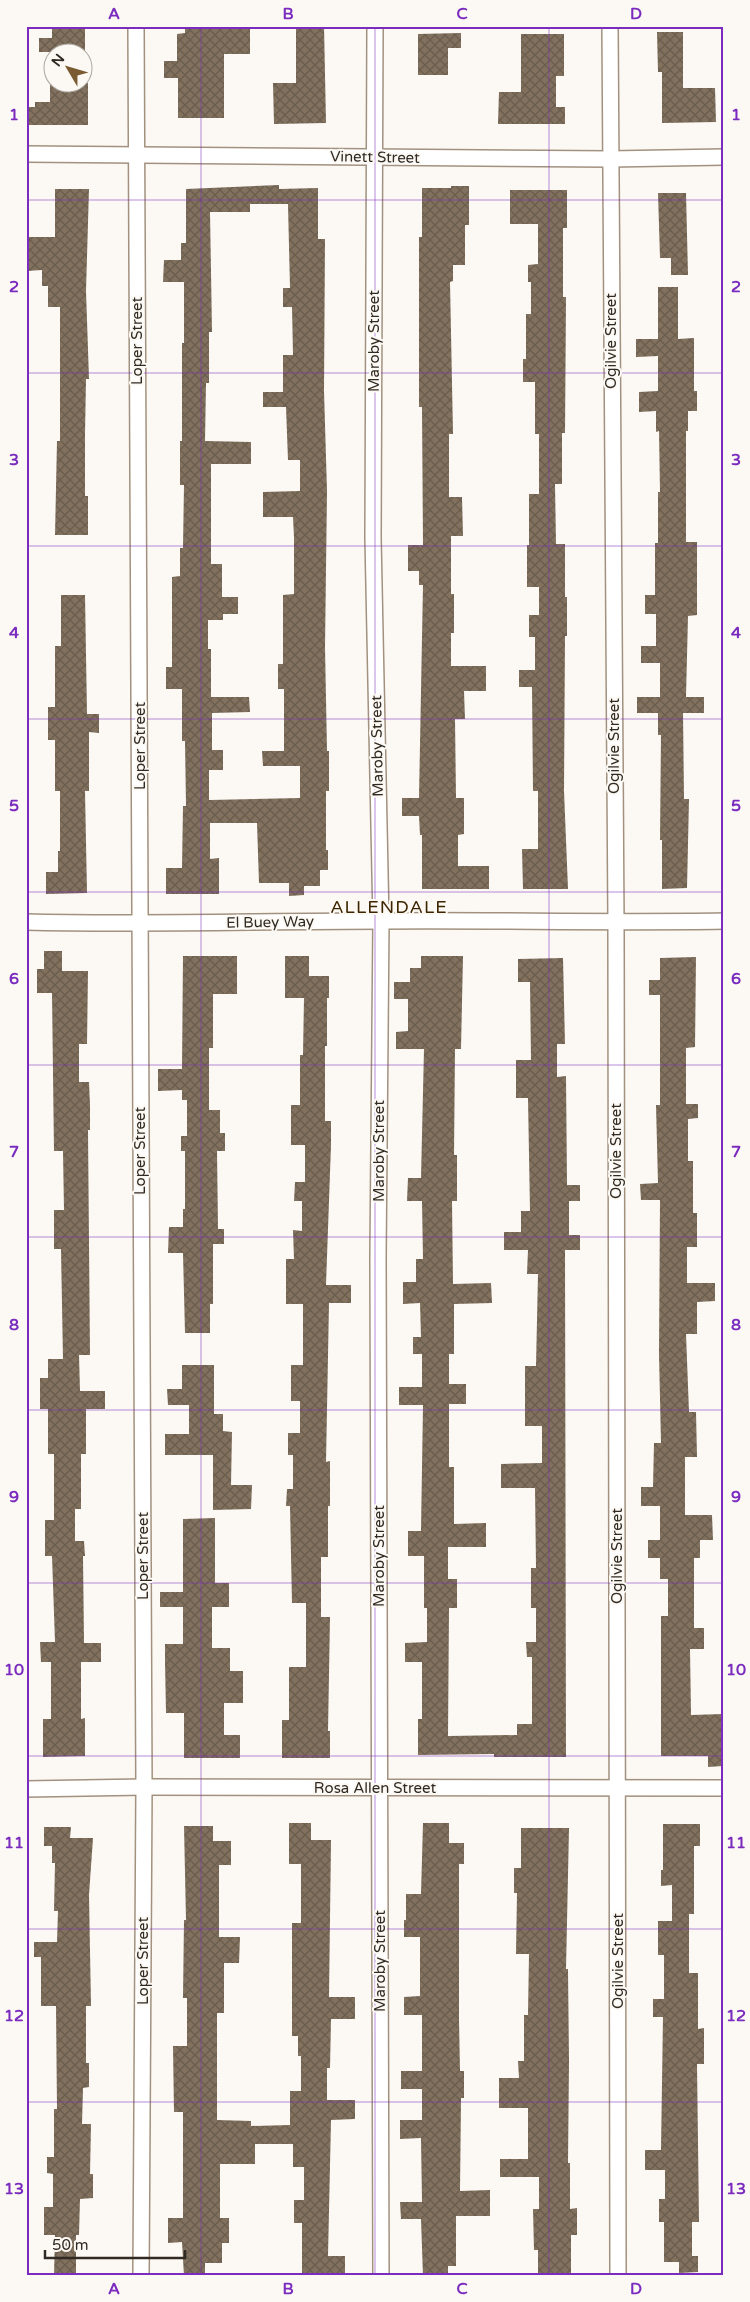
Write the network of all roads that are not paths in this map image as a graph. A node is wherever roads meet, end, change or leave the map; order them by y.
1 (136, 26) edge
2 (375, 26) edge
3 (610, 26) edge
4 (26, 154) edge
5 (136, 154) junction
6 (375, 157) junction
7 (724, 157) edge
8 (610, 159) junction
9 (381, 921) junction
10 (724, 921) edge
11 (26, 922) edge
12 (616, 923) junction
13 (139, 924) junction
14 (144, 1787) junction
15 (618, 1787) junction
16 (724, 1788) edge
17 (26, 1789) edge
18 (380, 1789) junction
19 (141, 2276) edge
20 (381, 2276) edge
21 (618, 2276) edge

1 - 5 street, Loper Street
2 - 6 street, Maroby Street
3 - 8 street, Ogilvie Street
4 - 5 street, Vinett Street
5 - 6 street, Vinett Street
5 - 13 street, Loper Street
6 - 8 street, Vinett Street
6 - 9 street, Maroby Street
7 - 8 street, Vinett Street
8 - 12 street, Ogilvie Street
9 - 12 street, El Buey Way
9 - 13 street, El Buey Way
9 - 18 street, Maroby Street
10 - 12 street, El Buey Way
11 - 13 street, El Buey Way
12 - 15 street, Ogilvie Street
13 - 14 street, Loper Street
14 - 17 street, Rosa Allen Street
14 - 18 street, Rosa Allen Street
14 - 19 street, Loper Street
15 - 16 street, Rosa Allen Street
15 - 18 street, Rosa Allen Street
15 - 21 street, Ogilvie Street
18 - 20 street, Maroby Street

